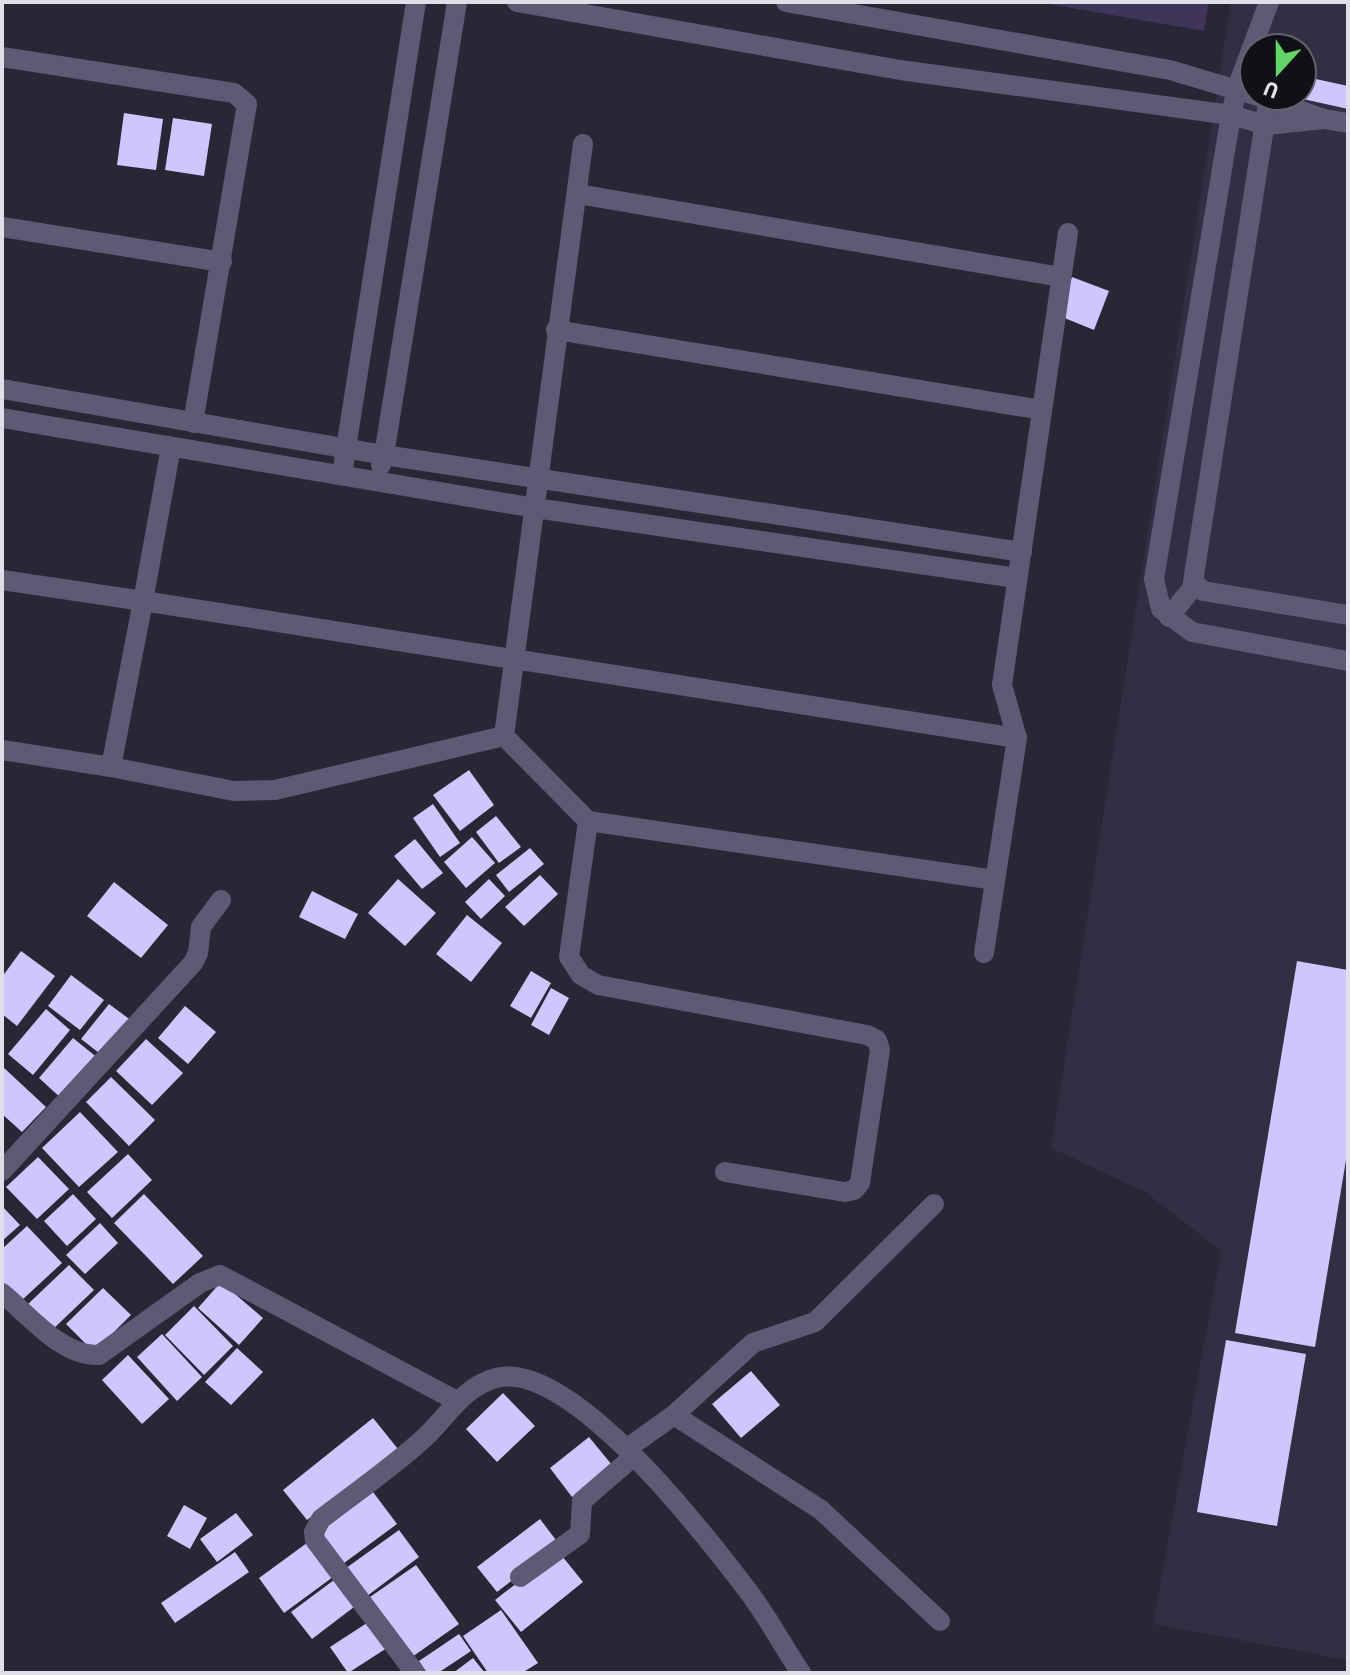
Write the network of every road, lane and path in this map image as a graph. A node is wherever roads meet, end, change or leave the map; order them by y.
1 (416, 2) edge
2 (457, 2) edge
3 (517, 2) edge
4 (786, 2) edge
5 (1266, 12) edge
6 (1264, 32) edge
7 (1265, 32) edge
8 (2, 57) edge
9 (1238, 90) edge
10 (1238, 110) edge
11 (1262, 112) edge
12 (1304, 112) edge
13 (1231, 115) junction
14 (1324, 119) junction
15 (1348, 123) edge
16 (1266, 125) junction
17 (583, 144) dead end
18 (578, 194) junction
19 (2, 227) edge
20 (1068, 233) dead end
21 (222, 262) junction
22 (1061, 277) junction
23 (556, 330) junction
24 (2, 389) edge
25 (1042, 410) junction
26 (2, 418) edge
27 (193, 423) junction
28 (171, 447) junction
29 (346, 450) junction
30 (384, 455) junction
31 (342, 474) junction
32 (537, 478) junction
33 (378, 481) junction
34 (535, 508) junction
35 (1022, 552) junction
36 (1016, 578) junction
37 (2, 580) edge
38 (1194, 586) junction
39 (143, 601) junction
40 (1348, 615) edge
41 (1169, 617) junction
42 (512, 661) junction
43 (1348, 661) edge
44 (504, 736) junction
45 (1017, 738) junction
46 (2, 750) edge
47 (111, 767) junction
48 (588, 821) junction
49 (995, 880) junction
50 (221, 900) dead end
51 (984, 953) dead end
52 (2, 1171) edge
53 (725, 1172) dead end
54 (934, 1204) dead end
55 (2, 1293) edge
56 (457, 1401) junction
57 (674, 1415) junction
58 (631, 1452) junction
59 (520, 1577) dead end
60 (940, 1621) dead end
61 (415, 1673) edge
62 (801, 1673) edge

1 - 29 street
2 - 30 street
3 - 13 street
4 - 9 street
5 - 6 street
5 - 7 street
8 - 21 street
10 - 13 street
11 - 16 street
12 - 14 street
13 - 16 street
13 - 41 street
14 - 15 street
14 - 16 street
16 - 38 street
17 - 18 street
18 - 22 street
18 - 23 street
19 - 21 street
20 - 22 street
21 - 27 street
22 - 25 street
23 - 25 street
23 - 32 street
24 - 27 street
25 - 35 street
26 - 28 street
27 - 29 street
28 - 31 street
28 - 39 street
29 - 30 street
29 - 31 street
30 - 32 street
30 - 33 street
31 - 33 street
32 - 34 street
32 - 35 street
33 - 34 street
34 - 36 street
34 - 42 street
35 - 36 street
36 - 45 street
37 - 39 street
38 - 40 street
38 - 41 street
39 - 42 street
39 - 47 street
41 - 43 street
42 - 44 street
42 - 45 street
44 - 47 street
44 - 48 street
45 - 49 street
46 - 47 street
48 - 49 street
48 - 53 street
49 - 51 street
50 - 52 street
54 - 57 street
55 - 56 street
56 - 58 street
56 - 61 street
57 - 58 street
57 - 60 street
58 - 59 street
58 - 62 street

